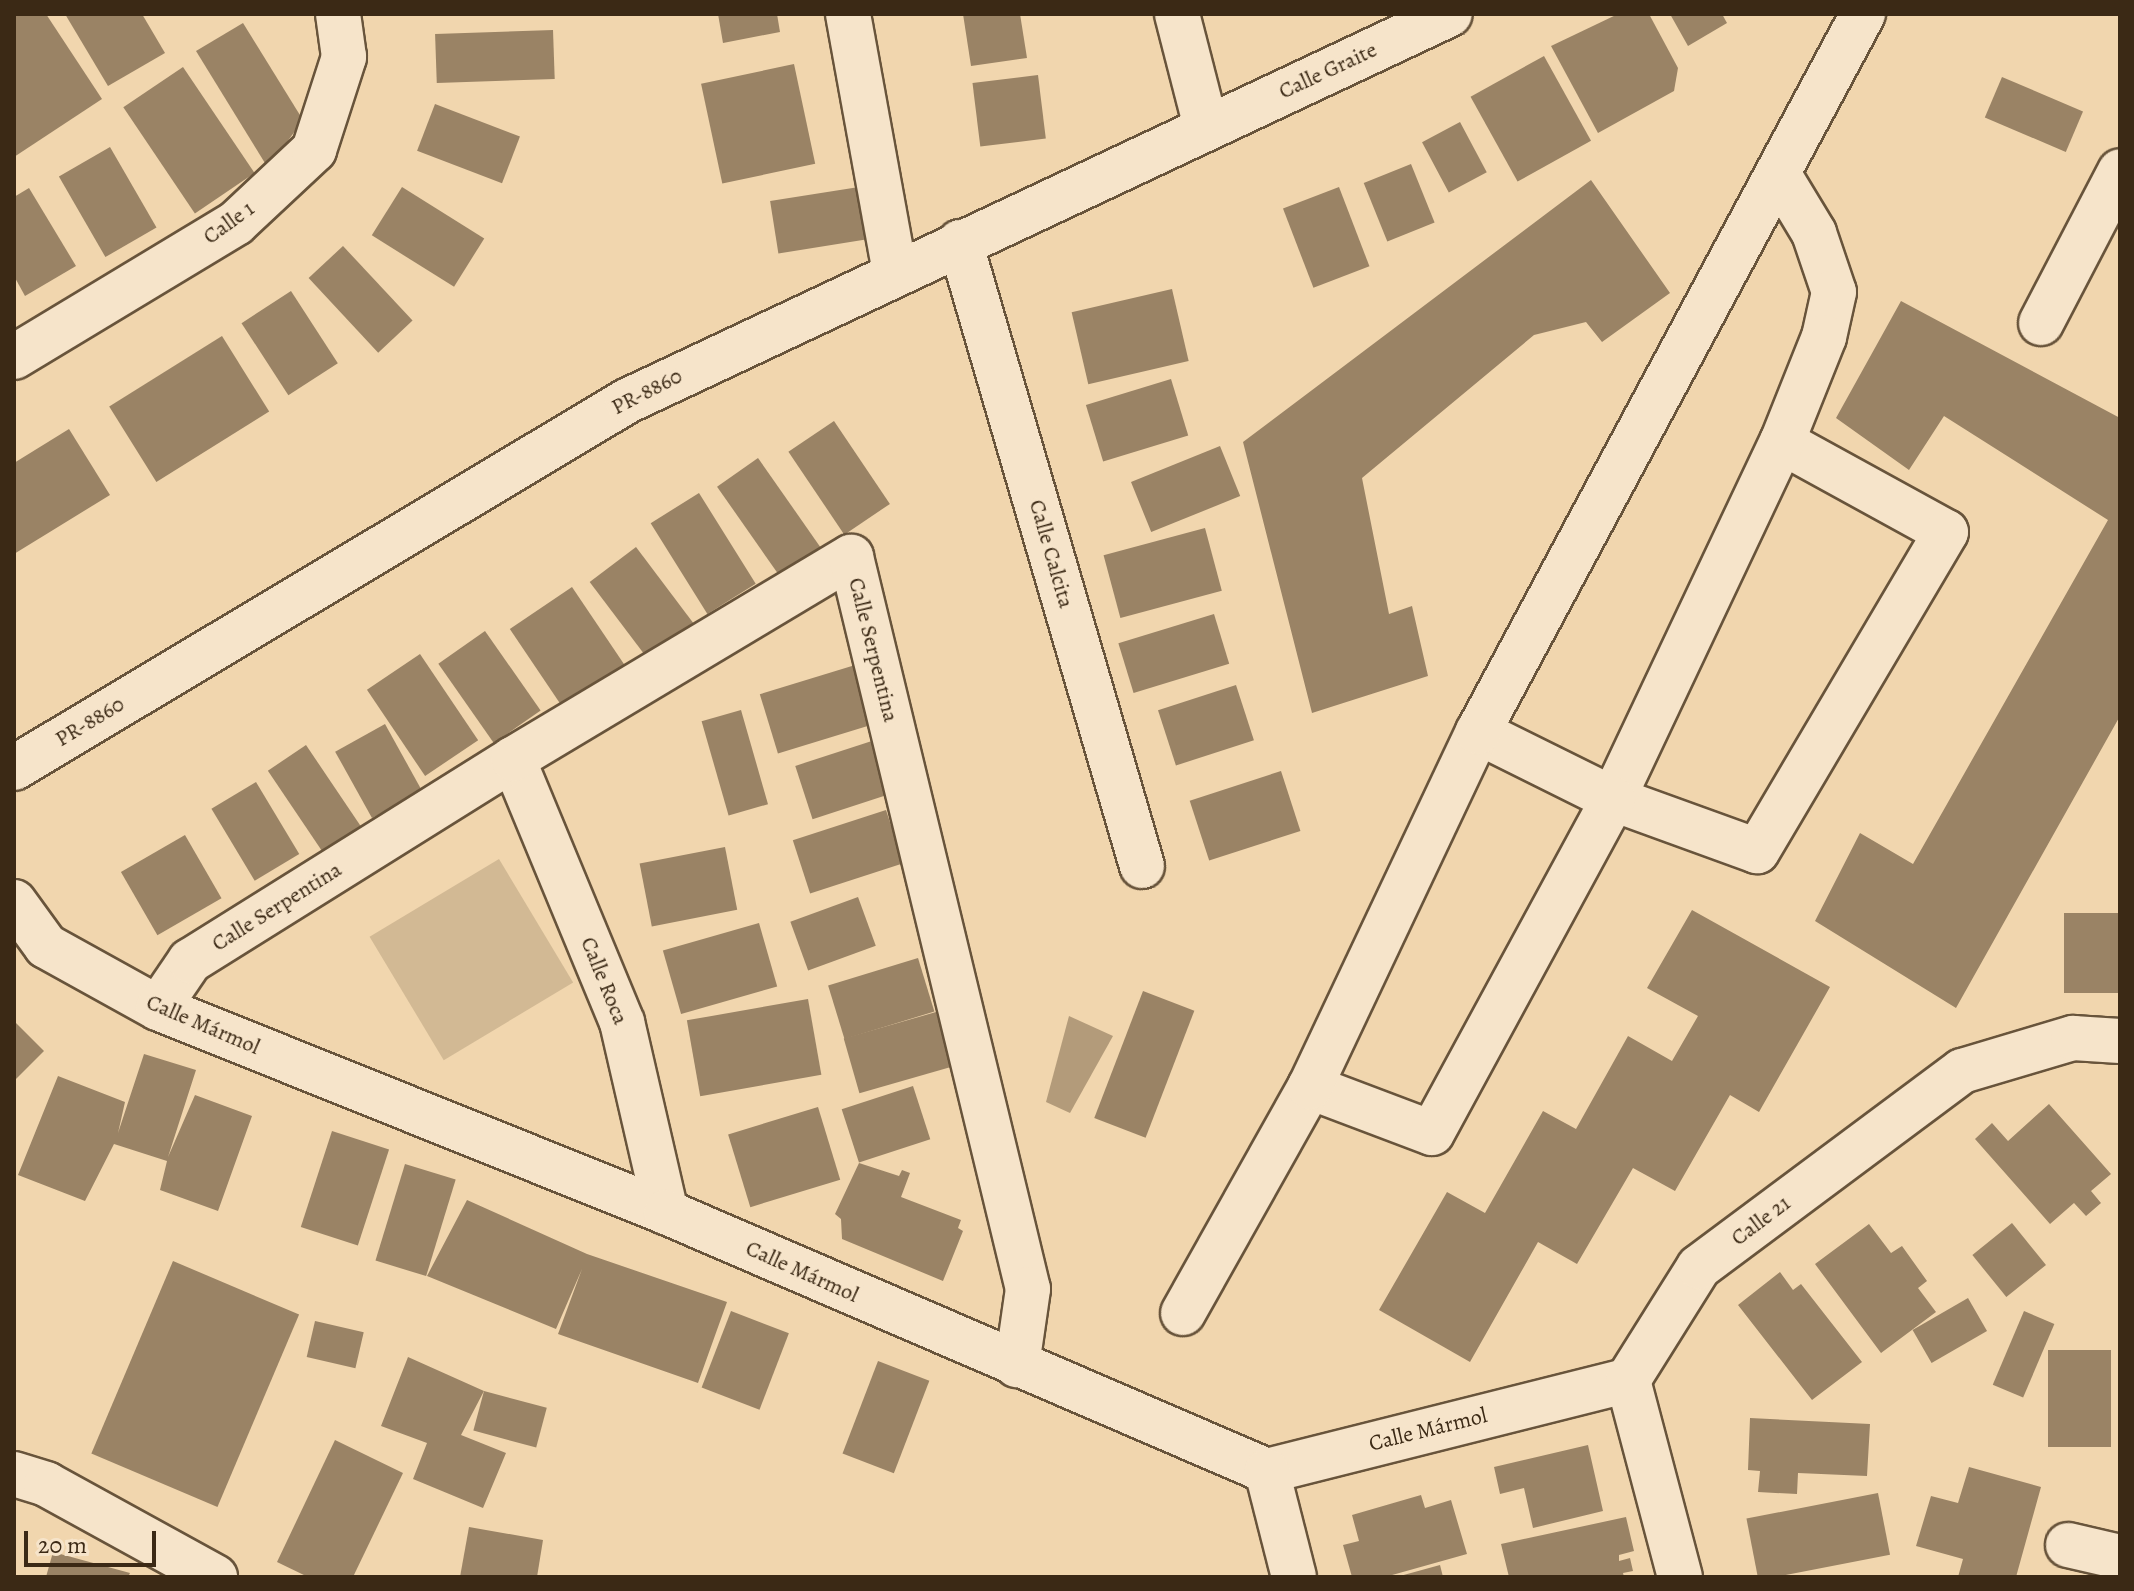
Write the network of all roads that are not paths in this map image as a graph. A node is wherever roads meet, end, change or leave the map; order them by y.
1 (338, 14) edge
2 (848, 14) edge
3 (1177, 14) edge
4 (1450, 14) edge
5 (1863, 14) edge
6 (1206, 127) junction
7 (2120, 171) edge
8 (1779, 175) junction
9 (960, 242) junction
10 (895, 273) junction
11 (2041, 323) dead end
12 (14, 357) edge
13 (1782, 442) junction
14 (1478, 732) junction
15 (513, 759) junction
16 (14, 768) edge
17 (1613, 799) junction
18 (1142, 866) dead end
19 (14, 902) edge
20 (158, 1008) junction
21 (2120, 1041) edge
22 (1310, 1087) junction
23 (666, 1212) junction
24 (1183, 1313) dead end
25 (1017, 1365) junction
26 (1628, 1380) junction
27 (1267, 1471) junction
28 (14, 1474) edge
29 (2068, 1545) dead end
30 (2120, 1557) edge
31 (215, 1577) edge
32 (1294, 1577) edge
33 (1680, 1577) edge

1 - 12 street, Calle 1
2 - 10 street
3 - 6 street
4 - 6 street, Calle Graite
5 - 8 street
6 - 9 street, PR-8860 / PR-8860
7 - 11 street
8 - 13 street
8 - 14 street
9 - 10 street, PR-8860 / PR-8860
9 - 18 street, Calle Calcita
10 - 16 street, PR-8860 / PR-8860
13 - 17 street
13 - 17 street
14 - 17 street
14 - 22 street
15 - 20 street, Calle Serpentina
15 - 23 street, Calle Roca
15 - 25 street, Calle Serpentina
17 - 22 street
19 - 20 street, Calle Mármol
20 - 23 street, Calle Mármol
21 - 26 street, Calle 21
22 - 24 street
23 - 25 street, Calle Mármol
25 - 27 street, Calle Mármol
26 - 27 street, Calle Mármol
26 - 33 street
27 - 32 street
28 - 31 street
29 - 30 street

